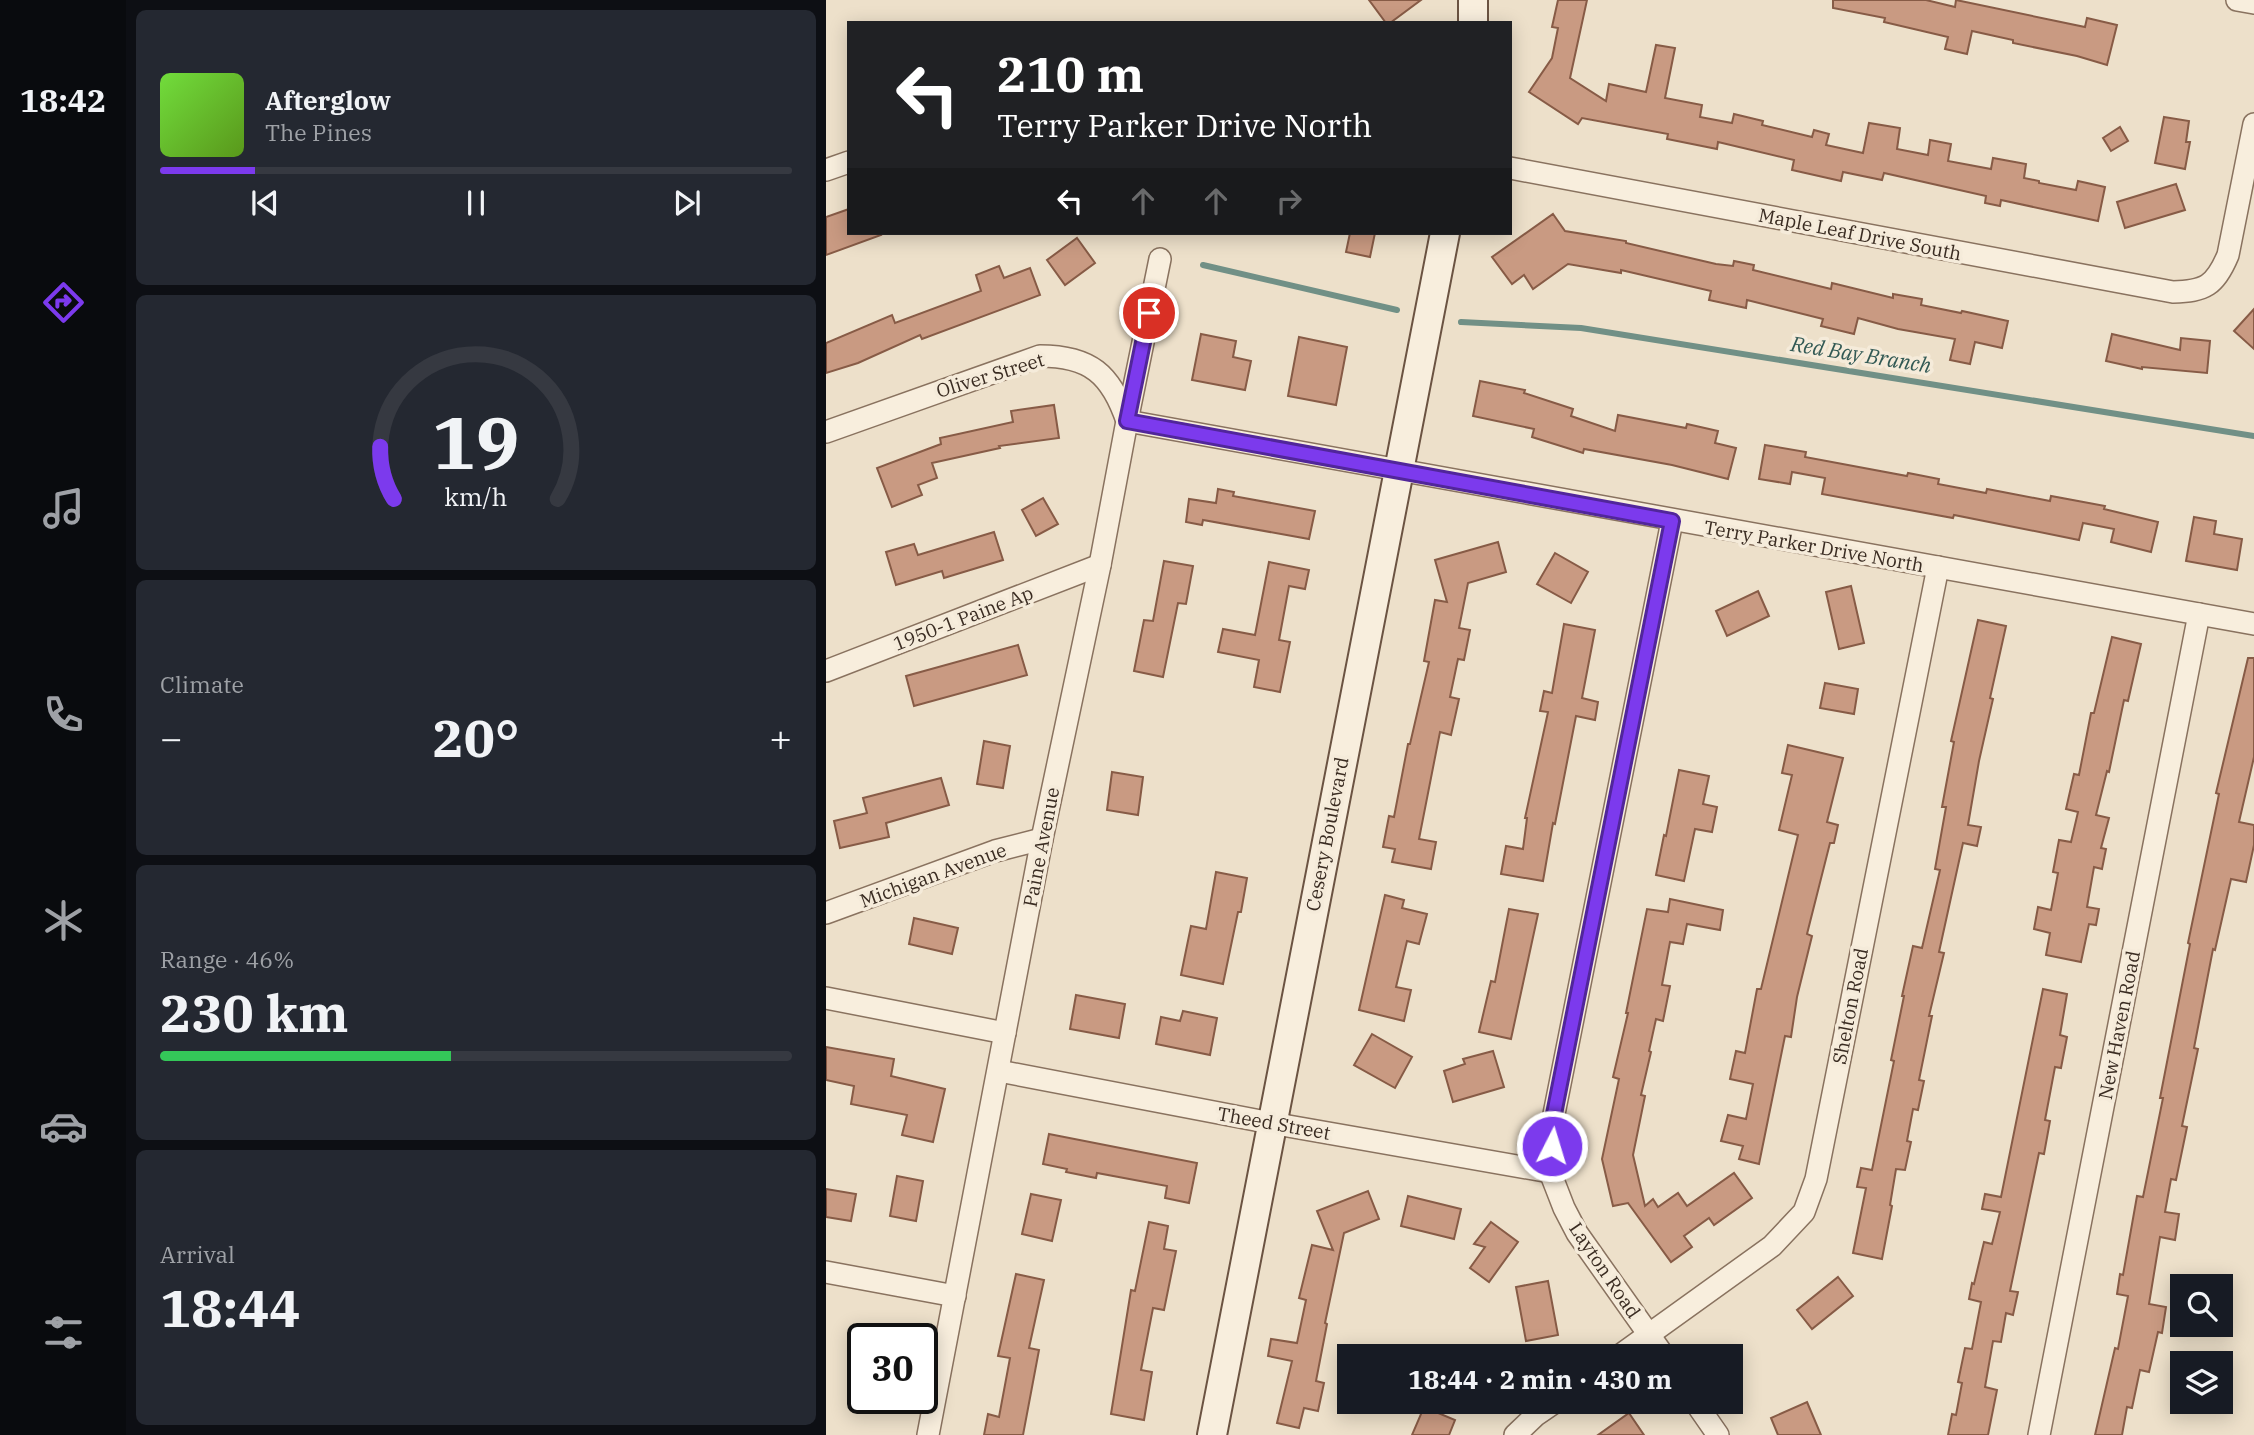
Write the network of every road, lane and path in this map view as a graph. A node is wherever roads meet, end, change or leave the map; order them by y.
1 (1474, 0) edge
2 (2237, 0) edge
3 (2254, 3) edge
4 (1473, 21) edge
5 (2254, 124) edge
6 (847, 163) edge
7 (1512, 168) edge
8 (826, 170) edge
9 (1445, 235) edge
10 (1160, 259) dead end
11 (1127, 421) junction
12 (826, 432) edge
13 (1398, 471) junction
14 (1672, 521) junction
15 (1100, 565) junction
16 (1938, 568) junction
17 (2199, 614) junction
18 (2254, 624) edge
19 (826, 670) edge
20 (1042, 839) junction
21 (826, 913) edge
22 (826, 998) edge
23 (1005, 1032) junction
24 (999, 1071) junction
25 (1271, 1123) junction
26 (1550, 1172) junction
27 (826, 1272) edge
28 (955, 1296) junction
29 (1649, 1335) junction
30 (1636, 1344) edge
31 (1655, 1344) edge
32 (1537, 1414) edge
33 (1703, 1414) edge
34 (928, 1435) edge
35 (1212, 1435) edge
36 (1516, 1435) edge
37 (1718, 1435) edge
38 (2039, 1435) edge

1 - 4 main road
2 - 3 street
5 - 7 street, Maple Leaf Drive South
6 - 8 street
9 - 13 main road, Cesery Boulevard
10 - 11 street, Paine Avenue
11 - 12 street, Oliver Street
11 - 13 street, Terry Parker Drive North
11 - 15 street, Paine Avenue
13 - 14 street, Terry Parker Drive North
13 - 25 main road, Cesery Boulevard
14 - 16 street, Terry Parker Drive North
14 - 26 street, Layton Road
15 - 19 street, 1950-1 Paine Ap
15 - 20 street, Paine Avenue
16 - 17 street, Terry Parker Drive North
16 - 29 street, Shelton Road
17 - 18 street, Terry Parker Drive North
17 - 38 street, New Haven Road
20 - 21 street, Michigan Avenue
20 - 23 street, Paine Avenue
22 - 23 street
23 - 24 street, Paine Avenue
24 - 25 street, Theed Street
24 - 28 street, Paine Avenue
25 - 26 street, Theed Street
25 - 35 main road, Cesery Boulevard
26 - 29 street, Layton Road
27 - 28 street
28 - 34 street, Paine Avenue
29 - 30 street, Shelton Road
29 - 31 street, Layton Road
32 - 36 street
33 - 37 street

